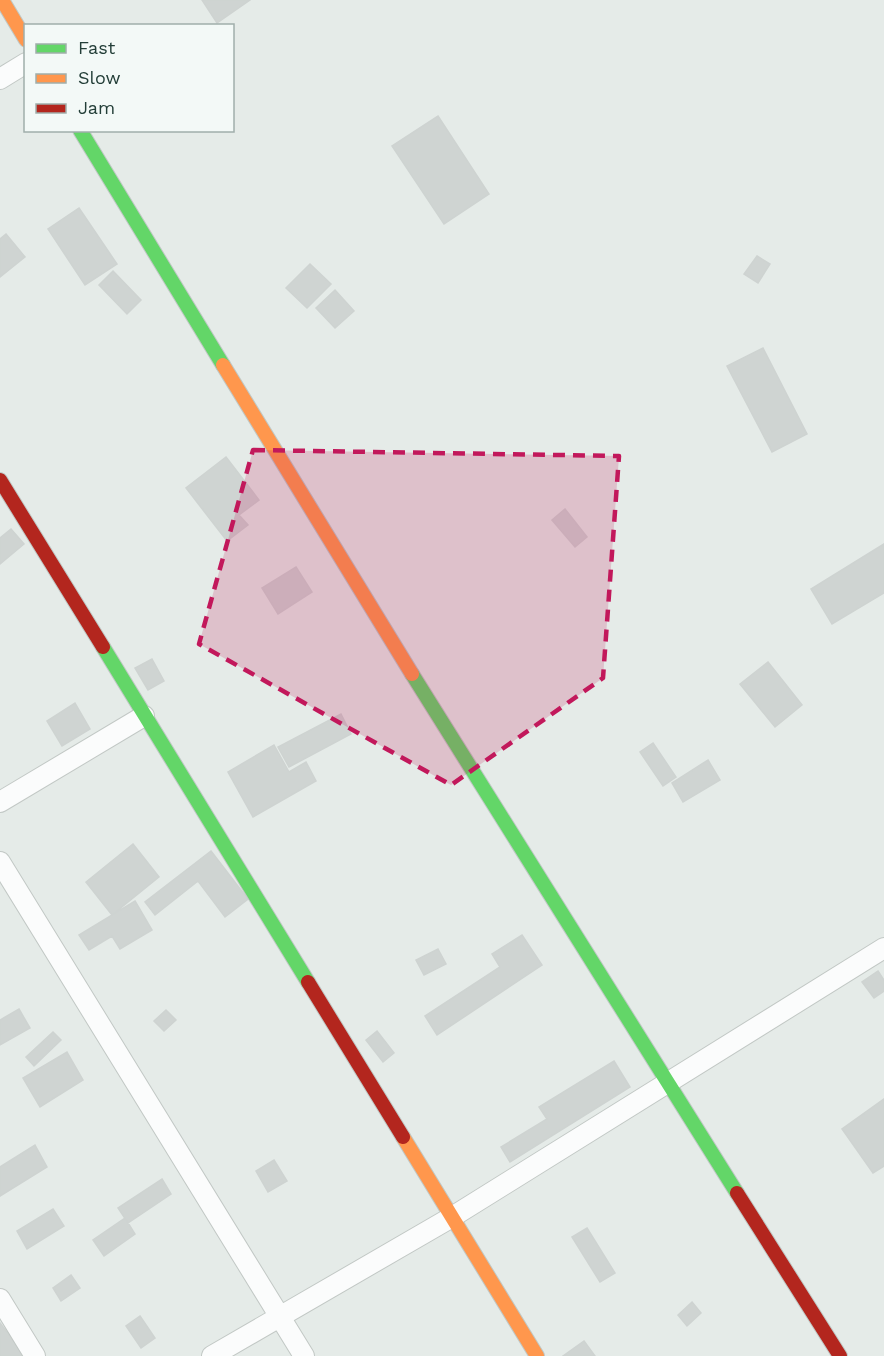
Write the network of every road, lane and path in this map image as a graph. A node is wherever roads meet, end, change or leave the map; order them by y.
1 (2, 0) edge
2 (24, 37) edge
3 (24, 64) edge
4 (0, 79) edge
5 (81, 132) edge
6 (0, 480) edge
7 (144, 716) junction
8 (0, 802) edge
9 (0, 862) edge
10 (884, 948) edge
11 (666, 1083) junction
12 (452, 1217) junction
13 (0, 1299) edge
14 (280, 1317) junction
15 (35, 1356) edge
16 (212, 1356) edge
17 (304, 1356) edge
18 (537, 1356) edge
19 (840, 1356) edge

1 - 2 main road
3 - 4 street
5 - 11 main road
6 - 7 main road
7 - 8 street
7 - 12 main road
9 - 14 street
10 - 11 street
11 - 12 street
11 - 19 main road
12 - 14 street
12 - 18 main road
13 - 15 street
14 - 16 street
14 - 17 street

